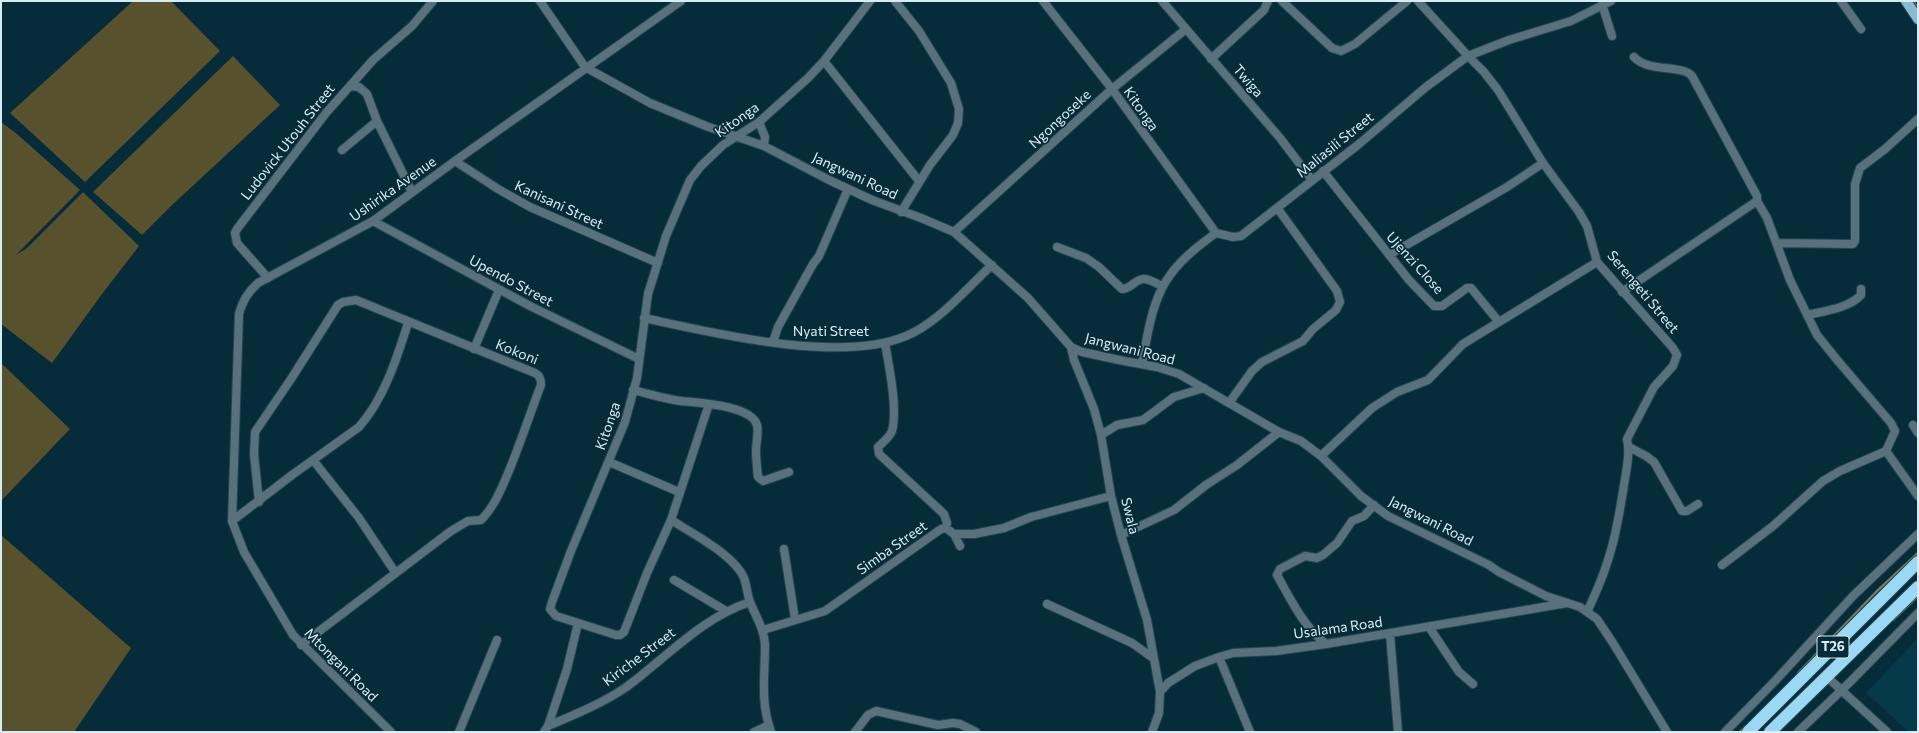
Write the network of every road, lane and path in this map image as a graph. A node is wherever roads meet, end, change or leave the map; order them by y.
1 (433, 1) edge
2 (540, 1) edge
3 (681, 1) edge
4 (870, 1) edge
5 (894, 1) edge
6 (1043, 1) edge
7 (1162, 1) edge
8 (1268, 1) edge
9 (1282, 1) edge
10 (1407, 1) edge
11 (1418, 1) edge
12 (1611, 1) edge
13 (1841, 1) edge
14 (1906, 1) edge
15 (1602, 4) junction
16 (1918, 19) edge
17 (1186, 29) junction
18 (1861, 29) dead end
19 (1612, 36) dead end
20 (1468, 56) junction
21 (1634, 57) dead end
22 (1211, 59) junction
23 (824, 61) junction
24 (586, 67) junction
25 (350, 86) junction
26 (1112, 89) junction
27 (1918, 119) edge
28 (377, 121) junction
29 (759, 122) junction
30 (737, 136) junction
31 (764, 146) junction
32 (342, 150) dead end
33 (454, 161) junction
34 (1544, 163) junction
35 (1323, 171) junction
36 (1312, 180) junction
37 (919, 181) junction
38 (848, 189) junction
39 (412, 192) junction
40 (1757, 200) junction
41 (1278, 208) junction
42 (901, 212) junction
43 (373, 221) junction
44 (954, 232) junction
45 (1216, 233) junction
46 (1777, 243) junction
47 (1056, 247) dead end
48 (1389, 255) junction
49 (1597, 262) junction
50 (658, 263) junction
51 (992, 264) junction
52 (268, 278) junction
53 (1162, 286) junction
54 (1861, 289) dead end
55 (499, 290) junction
56 (1622, 292) junction
57 (1807, 315) junction
58 (644, 318) junction
59 (408, 322) junction
60 (1499, 322) junction
61 (773, 342) junction
62 (885, 343) junction
63 (1071, 347) junction
64 (474, 349) junction
65 (639, 359) junction
66 (1142, 364) junction
67 (1204, 388) junction
68 (633, 390) junction
69 (1229, 403) junction
70 (709, 404) junction
71 (1913, 425) dead end
72 (1279, 432) junction
73 (1918, 433) edge
74 (1101, 435) junction
75 (1629, 447) junction
76 (1886, 451) junction
77 (1321, 456) junction
78 (313, 460) junction
79 (609, 462) junction
80 (790, 472) dead end
81 (679, 492) junction
82 (1111, 496) junction
83 (1918, 496) edge
84 (259, 502) junction
85 (1698, 504) dead end
86 (1374, 505) junction
87 (671, 520) junction
88 (234, 524) junction
89 (946, 528) junction
90 (954, 534) junction
91 (1918, 534) edge
92 (1121, 535) junction
93 (960, 546) dead end
94 (784, 549) dead end
95 (1918, 562) edge
96 (1722, 565) dead end
97 (395, 572) junction
98 (674, 580) dead end
99 (1918, 587) edge
100 (750, 602) junction
101 (1570, 603) junction
102 (1047, 604) dead end
103 (726, 611) junction
104 (1587, 612) junction
105 (1918, 613) edge
106 (795, 620) junction
107 (578, 623) junction
108 (1429, 626) junction
109 (763, 630) junction
110 (1390, 634) junction
111 (497, 640) dead end
112 (1326, 644) junction
113 (301, 645) junction
114 (1219, 657) junction
115 (1153, 658) junction
116 (1827, 677) junction
117 (1473, 684) dead end
118 (1842, 691) junction
119 (1160, 692) junction
120 (770, 728) edge
121 (546, 729) edge
122 (390, 732) edge
123 (460, 732) edge
124 (754, 732) edge
125 (854, 732) edge
126 (976, 732) edge
127 (1152, 732) edge
128 (1250, 732) edge
129 (1398, 732) edge
130 (1667, 732) edge
131 (1725, 732) edge
132 (1748, 732) edge
133 (1770, 732) edge
134 (1798, 732) edge
135 (1887, 732) edge

1 - 25 street
2 - 24 street
3 - 24 street, Ushirika Avenue
4 - 23 street, Kitonga
5 - 37 street
6 - 26 street, Kitonga
7 - 17 street, Twiga
8 - 22 street
9 - 10 street
11 - 20 street, Serengeti Street
12 - 15 street, Maliasili Street
13 - 18 street
14 - 16 main road
15 - 19 street
15 - 20 street, Maliasili Street
17 - 22 street, Twiga
17 - 26 street, Ngongoseke
20 - 34 street, Serengeti Street
20 - 35 street, Maliasili Street
21 - 40 street
22 - 36 street, Twiga
23 - 29 street, Kitonga
23 - 37 street
24 - 30 street, Jangwani Road
24 - 33 street, Ushirika Avenue
25 - 28 street, Ludovick Utouh Street
25 - 52 street, Ludovick Utouh Street
26 - 44 street, Ngongoseke
26 - 45 street, Kitonga
27 - 46 street
28 - 32 street
28 - 39 street, Ludovick Utouh Street
29 - 30 street, Kitonga
29 - 31 street
30 - 31 street, Jangwani Road
30 - 50 street, Kitonga
31 - 38 street, Jangwani Road
33 - 39 street, Ushirika Avenue
33 - 50 street, Kanisani Street
34 - 48 street
34 - 49 street, Serengeti Street
35 - 36 street, Maliasili Street
35 - 48 street, Ujenzi Close
36 - 41 street, Maliasili Street
37 - 42 street
38 - 42 street, Jangwani Road
38 - 61 street
39 - 43 street, Ushirika Avenue
40 - 46 street
40 - 56 street
41 - 45 street, Maliasili Street
41 - 69 street
42 - 44 street, Jangwani Road
43 - 52 street, Ushirika Avenue
43 - 55 street, Upendo Street
44 - 51 street, Jangwani Road
45 - 53 street
46 - 57 street
47 - 53 street
48 - 60 street, Ujenzi Close
49 - 56 street, Serengeti Street
49 - 60 street
50 - 58 street, Kitonga
51 - 62 street, Nyati Street
51 - 63 street, Jangwani Road
52 - 88 street, Ushirika Avenue
53 - 66 street
54 - 57 street
55 - 64 street
55 - 65 street, Upendo Street
56 - 75 street, Serengeti Street
57 - 76 street
58 - 61 street, Nyati Street
58 - 65 street, Kitonga
59 - 64 street, Kokoni
59 - 78 street
59 - 84 street, Kokoni
60 - 77 street
61 - 62 street, Nyati Street
62 - 89 street
63 - 66 street, Jangwani Road
63 - 74 street, Swala
64 - 97 street, Kokoni
65 - 68 street, Kitonga
66 - 67 street, Jangwani Road
67 - 69 street, Jangwani Road
67 - 74 street
68 - 70 street
68 - 79 street, Kitonga
69 - 72 street, Jangwani Road
70 - 80 street
70 - 81 street, Kitonga
71 - 73 street
72 - 77 street, Jangwani Road
72 - 92 street
74 - 82 street, Swala
75 - 85 street
75 - 104 street, Serengeti Street
76 - 83 street
76 - 96 street
77 - 86 street, Jangwani Road
78 - 84 street
78 - 97 street
79 - 81 street
79 - 107 street, Kitonga
81 - 87 street, Kitonga
82 - 90 street
82 - 92 street, Swala
84 - 88 street
86 - 101 street, Jangwani Road
86 - 112 street
87 - 100 street
87 - 107 street, Kitonga
88 - 113 street, Mtongani Road
89 - 90 street, Simba Street
89 - 106 street, Simba Street
90 - 93 street
91 - 131 street
92 - 115 street, Swala
94 - 106 street
95 - 132 highway, T26
97 - 113 street, Kokoni
98 - 103 street
99 - 116 highway, T26
100 - 103 street, Kiriche Street
100 - 109 street
101 - 104 street, Jangwani Road
101 - 108 street, Usalama Road
102 - 115 street
103 - 121 street, Kiriche Street
104 - 130 street, Jangwani Road
105 - 118 street
106 - 109 street, Simba Street
107 - 121 street
108 - 110 street, Usalama Road
108 - 117 street
109 - 120 street
110 - 112 street, Usalama Road
110 - 129 street
111 - 123 street
112 - 114 street, Usalama Road
113 - 122 street, Mtongani Road
114 - 119 street, Usalama Road
114 - 128 street
115 - 119 street, Swala
116 - 118 street
116 - 133 highway, T26
118 - 134 street
118 - 135 street
119 - 127 street
120 - 124 street
125 - 126 street

